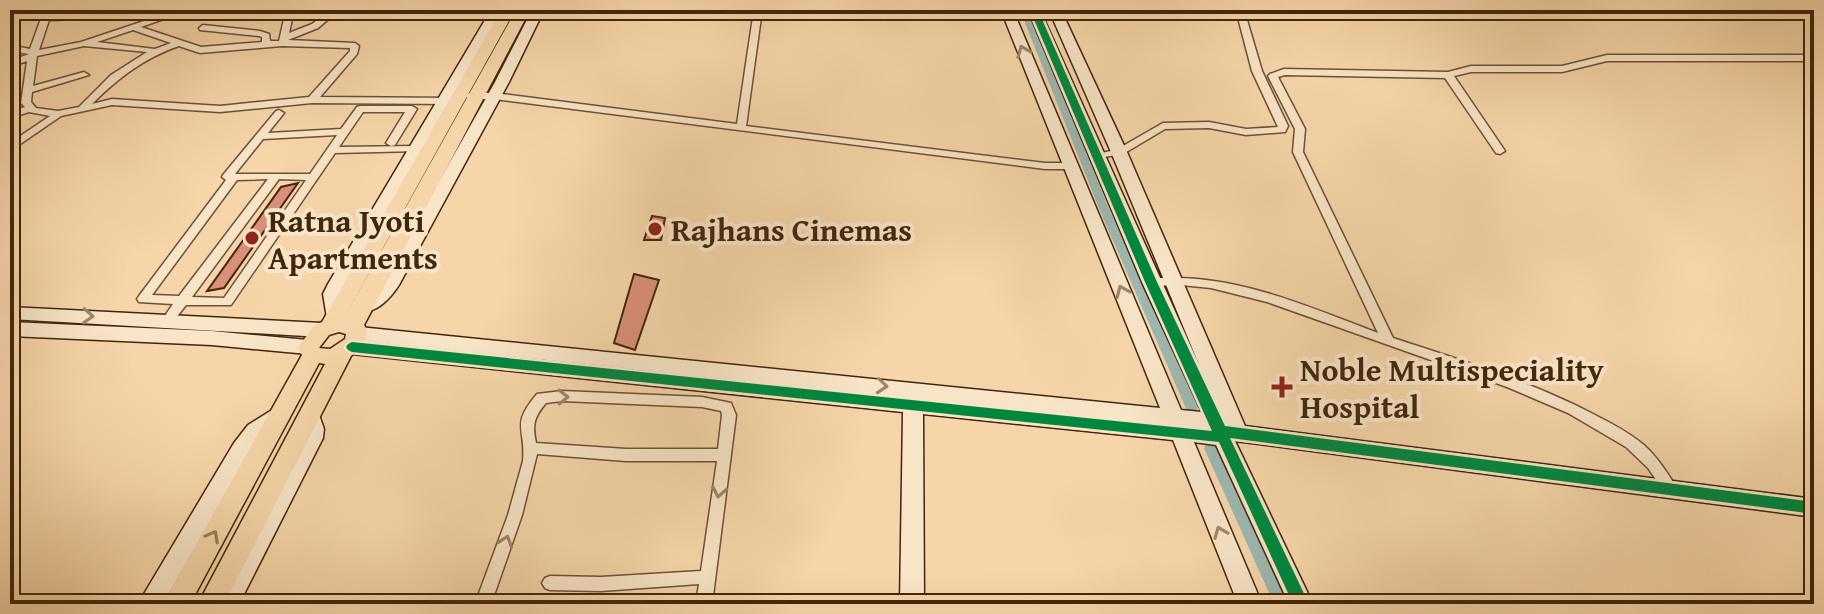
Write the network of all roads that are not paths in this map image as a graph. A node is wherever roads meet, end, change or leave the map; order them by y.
1 (119, 10) edge
2 (185, 10) edge
3 (290, 10) edge
4 (335, 10) edge
5 (497, 10) edge
6 (508, 10) edge
7 (523, 10) edge
8 (538, 10) edge
9 (758, 10) edge
10 (1007, 10) edge
11 (1034, 10) edge
12 (1055, 10) edge
13 (1240, 10) edge
14 (46, 14) edge
15 (132, 27) junction
16 (203, 28) dead end
17 (230, 32) junction
18 (283, 41) junction
19 (83, 44) junction
20 (176, 44) junction
21 (266, 44) junction
22 (10, 48) edge
23 (215, 49) junction
24 (155, 50) junction
25 (33, 54) junction
26 (1814, 58) edge
27 (11, 63) edge
28 (84, 75) dead end
29 (1448, 75) junction
30 (28, 90) junction
31 (486, 96) junction
32 (453, 99) junction
33 (312, 100) junction
34 (83, 107) junction
35 (28, 109) junction
36 (279, 113) dead end
37 (58, 114) junction
38 (10, 115) edge
39 (741, 128) junction
40 (345, 132) junction
41 (261, 136) junction
42 (391, 143) junction
43 (336, 146) junction
44 (417, 146) junction
45 (10, 148) edge
46 (1500, 151) dead end
47 (1119, 152) junction
48 (1095, 157) junction
49 (1070, 166) junction
50 (276, 176) junction
51 (234, 177) junction
52 (315, 177) junction
53 (1173, 280) junction
54 (1151, 282) junction
55 (185, 301) junction
56 (10, 313) edge
57 (168, 320) junction
58 (10, 329) edge
59 (344, 330) junction
60 (1388, 341) junction
61 (310, 351) junction
62 (633, 377) junction
63 (656, 380) junction
64 (913, 397) junction
65 (623, 400) junction
66 (650, 400) junction
67 (282, 412) junction
68 (310, 414) junction
69 (1177, 425) junction
70 (1223, 431) junction
71 (530, 448) junction
72 (724, 455) junction
73 (1670, 489) junction
74 (1814, 508) edge
75 (707, 577) junction
76 (550, 583) dead end
77 (150, 604) edge
78 (176, 604) edge
79 (211, 604) edge
80 (227, 604) edge
81 (483, 604) edge
82 (704, 604) edge
83 (912, 604) edge
84 (1250, 604) edge
85 (1301, 604) edge

1 - 14 street
2 - 15 street
3 - 18 street
4 - 18 street
5 - 32 street
6 - 32 main road
7 - 31 main road
8 - 31 street
9 - 39 street
49 -> 10 street
11 - 48 street
12 - 47 street
13 - 47 street
14 - 25 street
15 - 19 street
15 - 20 street
16 - 17 street
17 - 21 street
17 - 23 street
18 - 21 street
18 - 33 street
19 - 24 street
19 - 25 street
20 - 23 street
20 - 24 street
21 - 23 street
22 - 25 street
24 - 34 street
25 - 27 street
25 - 30 street
26 - 29 street
28 - 30 street
29 - 46 street
29 - 60 street
30 - 35 street
31 - 32 street
31 - 39 street
31 - 59 main road
32 - 33 street
32 - 44 street
32 - 59 main road
33 - 34 street
34 - 37 street
35 - 37 street
35 - 38 street
36 - 41 street
37 - 45 street
39 - 49 street
40 - 41 street
40 - 42 street
40 - 43 street
41 - 51 street
42 - 43 street
42 - 44 street
43 - 44 street
43 - 52 street
44 - 59 street
47 - 48 street
47 - 53 street
48 - 54 street
69 -> 49 street
50 - 51 street
50 - 52 street
50 - 55 street
51 - 55 street
52 - 55 street
53 - 54 street
53 - 60 street
53 - 70 street
54 - 70 street
55 - 57 street
56 -> 57 street
57 - 59 street
58 - 61 street
59 - 61 main road
59 - 61 main road
59 - 62 street
59 -> 64 street
59 - 68 main road
60 - 73 street
61 - 67 main road
62 - 63 street
62 - 65 street
63 - 64 street
63 - 66 street
64 - 69 street
64 - 83 street
65 - 66 street
71 -> 65 street
66 - 72 street
67 - 77 street
78 -> 67 main road
68 - 79 main road
68 - 80 street
69 - 70 street
84 -> 69 street
70 - 73 street
70 - 85 street
71 - 72 street
81 -> 71 street
72 -> 75 street
73 - 74 street
75 - 76 street
75 - 82 street

